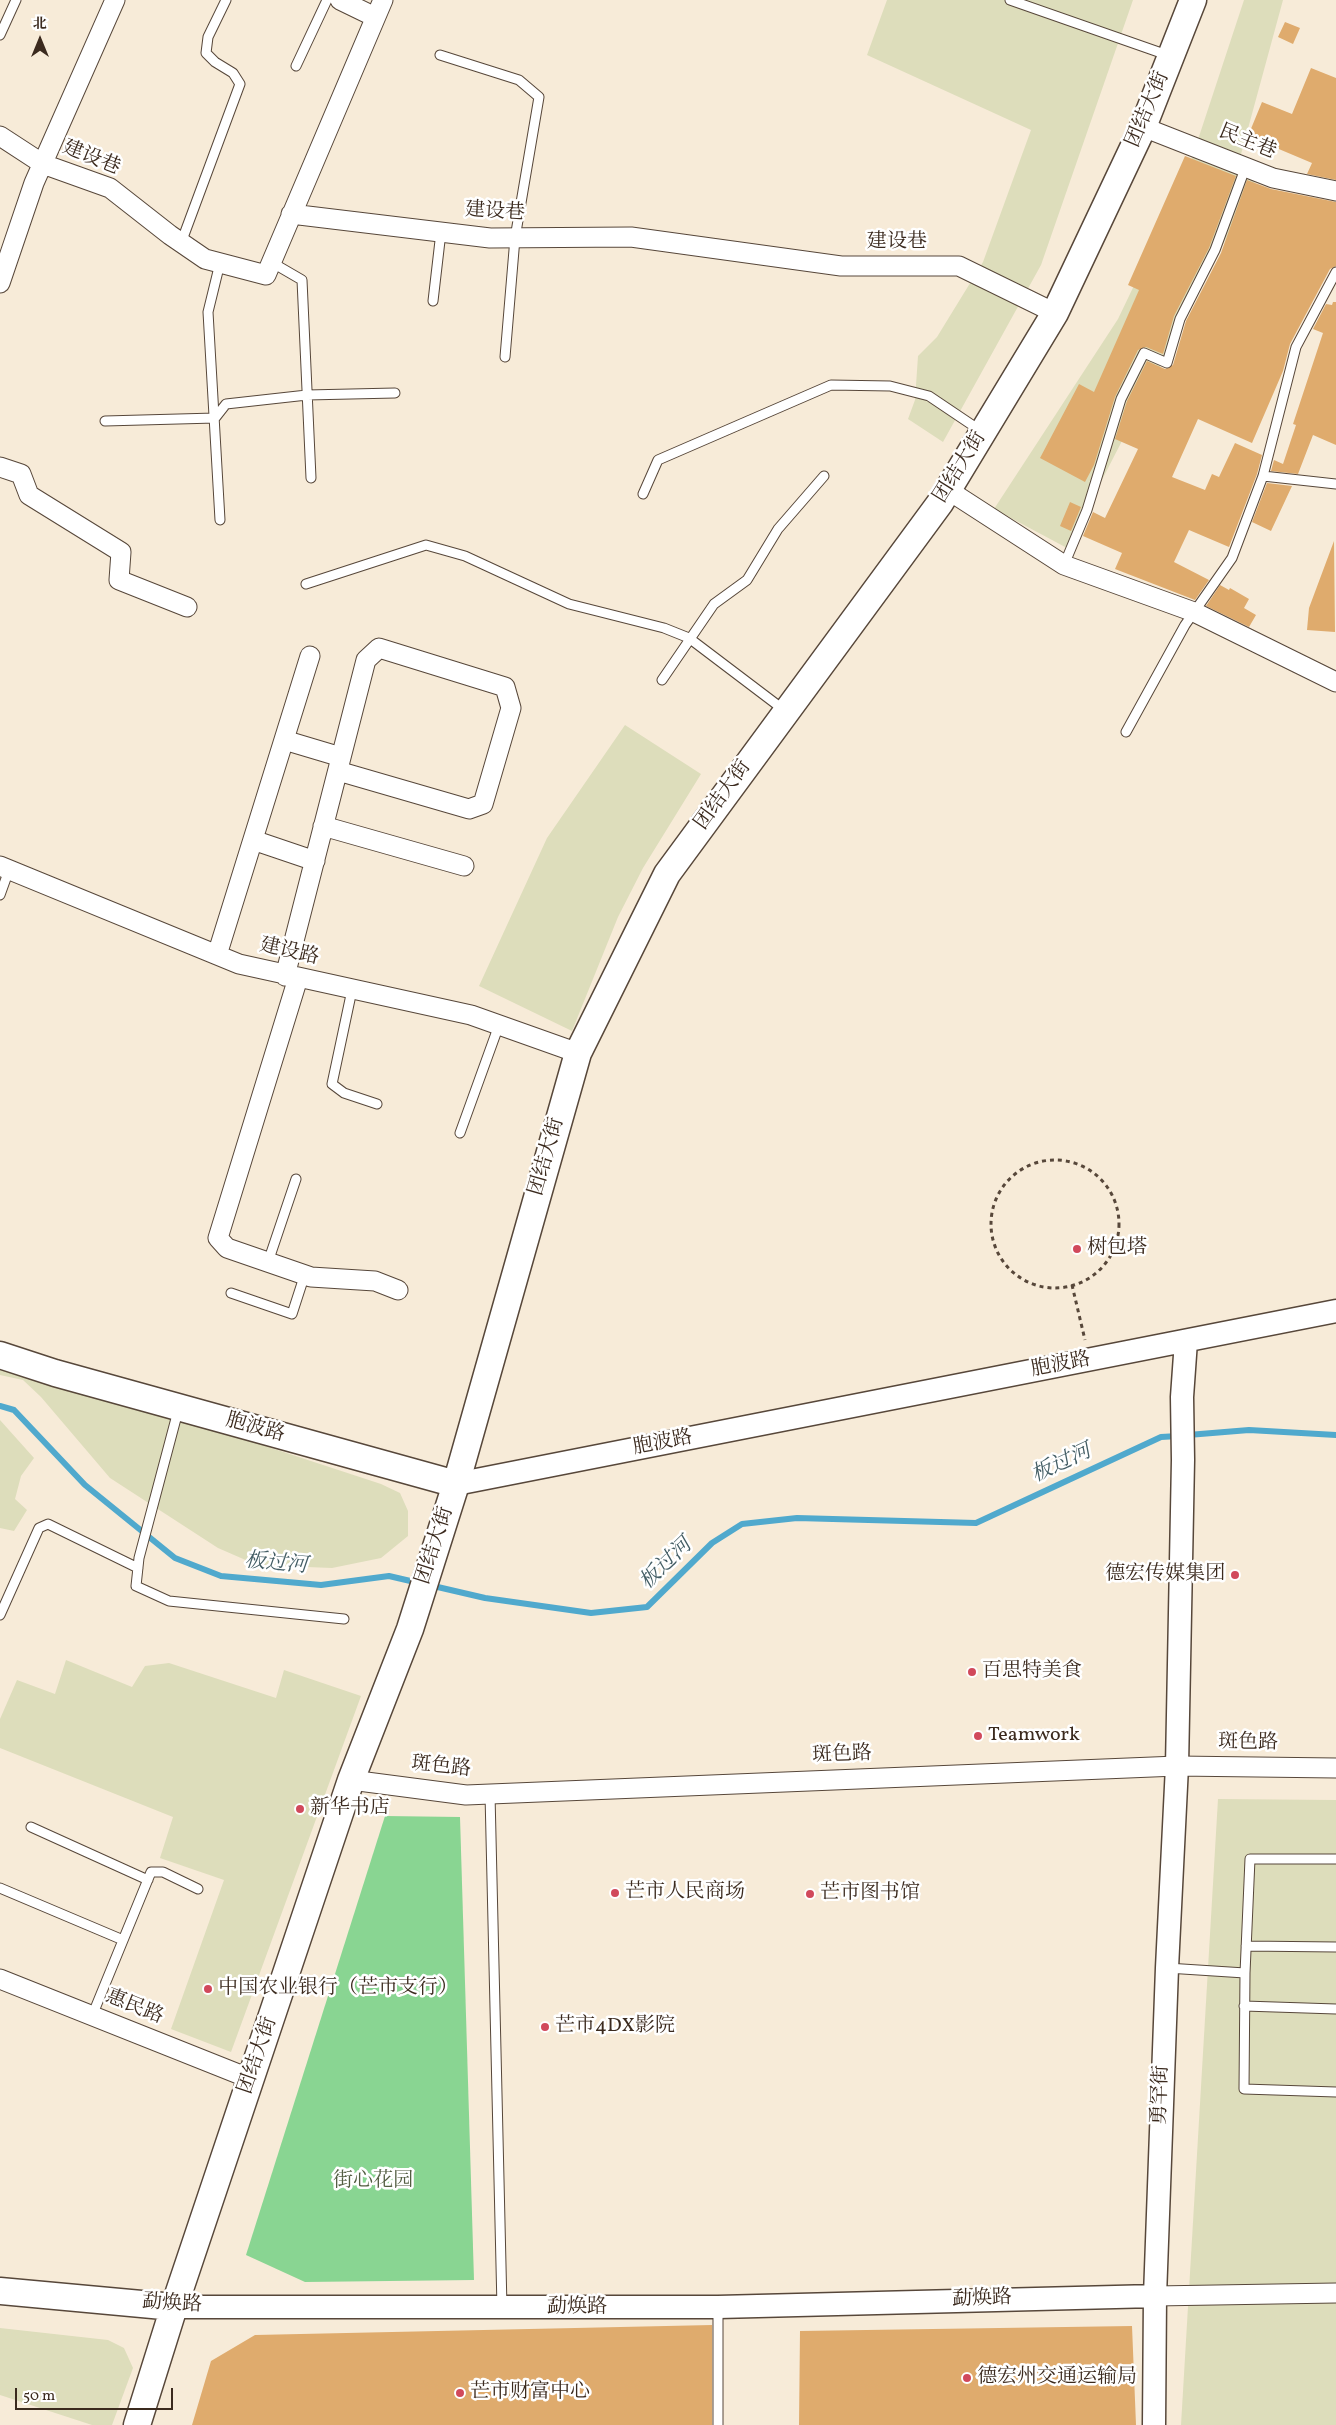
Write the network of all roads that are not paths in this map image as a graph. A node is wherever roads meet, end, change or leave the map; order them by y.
1 (16, 0) edge
2 (116, 0) edge
3 (226, 0) edge
4 (327, 0) edge
5 (340, 0) edge
6 (1010, 0) edge
7 (1193, 0) edge
8 (379, 8) edge
9 (0, 35) edge
10 (440, 55) dead end
11 (1171, 56) junction
12 (296, 66) dead end
13 (1143, 127) junction
14 (0, 136) edge
15 (43, 164) junction
16 (1246, 166) junction
17 (1336, 191) edge
18 (291, 214) junction
19 (441, 232) junction
20 (515, 238) junction
21 (181, 242) junction
22 (271, 262) junction
23 (220, 263) junction
24 (1336, 272) edge
25 (0, 283) edge
26 (433, 301) dead end
27 (1055, 313) junction
28 (505, 357) dead end
29 (395, 393) dead end
30 (307, 395) junction
31 (214, 418) junction
32 (105, 421) dead end
33 (983, 433) junction
34 (0, 467) edge
35 (824, 476) dead end
36 (1263, 476) junction
37 (311, 478) dead end
38 (1336, 484) edge
39 (948, 490) junction
40 (643, 494) dead end
41 (220, 520) dead end
42 (1064, 565) junction
43 (306, 584) dead end
44 (186, 607) dead end
45 (1194, 612) junction
46 (689, 638) junction
47 (310, 656) dead end
48 (662, 680) dead end
49 (1336, 682) edge
50 (786, 712) junction
51 (1126, 732) dead end
52 (284, 740) junction
53 (339, 764) junction
54 (323, 826) junction
55 (253, 840) junction
56 (315, 861) junction
57 (464, 866) dead end
58 (5, 868) edge
59 (0, 895) edge
60 (217, 955) junction
61 (291, 977) junction
62 (352, 990) junction
63 (499, 1024) junction
64 (578, 1053) junction
65 (377, 1104) dead end
66 (460, 1133) dead end
67 (296, 1179) dead end
68 (268, 1262) junction
69 (305, 1274) junction
70 (398, 1290) dead end
71 (231, 1293) dead end
72 (1336, 1311) edge
73 (1186, 1341) junction
74 (0, 1355) edge
75 (179, 1408) junction
76 (456, 1484) junction
77 (138, 1568) junction
78 (0, 1615) edge
79 (344, 1619) dead end
80 (1177, 1766) junction
81 (1336, 1768) edge
82 (351, 1780) junction
83 (490, 1794) junction
84 (31, 1827) dead end
85 (1336, 1859) edge
86 (148, 1880) junction
87 (0, 1888) edge
88 (198, 1889) dead end
89 (123, 1940) junction
90 (1246, 1946) junction
91 (1336, 1948) edge
92 (1167, 1968) junction
93 (1245, 1973) junction
94 (0, 1979) edge
95 (1244, 2006) junction
96 (1336, 2010) edge
97 (92, 2016) junction
98 (251, 2079) junction
99 (1336, 2092) edge
100 (0, 2291) edge
101 (1336, 2292) edge
102 (1155, 2296) junction
103 (174, 2307) junction
104 (718, 2307) junction
105 (502, 2308) junction
106 (137, 2425) edge
107 (718, 2425) edge
108 (1154, 2425) edge

1 - 9 lane
2 - 15 street
3 - 21 lane
4 - 12 lane
5 - 8 street
6 - 11 lane
7 - 11 main road, 团结大街
8 - 18 street
10 - 20 lane
11 - 13 main road, 团结大街
13 - 16 street, 民主巷
13 - 27 main road, 团结大街
14 - 15 street, 建设巷
15 - 21 street, 建设巷
15 - 25 street
16 - 17 street, 民主巷
16 - 42 lane
18 - 19 street, 建设巷
18 - 22 street
19 - 20 street, 建设巷
19 - 26 lane
20 - 27 street, 建设巷
20 - 28 lane
21 - 23 street, 建设巷
22 - 23 street, 建设巷
22 - 30 lane
23 - 31 lane
24 - 36 lane
27 - 33 main road, 团结大街
29 - 30 lane
30 - 31 lane
30 - 37 lane
31 - 32 lane
31 - 41 lane
33 - 39 main road, 团结大街
33 - 40 lane
34 - 44 street
35 - 46 lane
36 - 38 lane
36 - 45 lane
39 - 42 street
39 - 50 main road, 团结大街
42 - 45 street
43 - 46 lane
45 - 49 street
45 - 51 lane
46 - 48 lane
46 - 50 lane
47 - 52 street
50 - 64 main road, 团结大街
52 - 53 street
52 - 55 street
53 - 53 street
53 - 54 street
54 - 56 street
54 - 57 street
55 - 56 street
55 - 60 street
56 - 61 street
58 - 59 lane
58 - 60 street, 建设路
60 - 61 street, 建设路
61 - 62 street, 建设路
61 - 68 street
62 - 63 street, 建设路
62 - 65 lane
63 - 64 street, 建设路
63 - 66 lane
64 - 76 main road, 团结大街
67 - 68 lane
68 - 69 street
69 - 70 street
69 - 71 lane
72 - 73 street, 胞波路
73 - 76 street, 胞波路
73 - 80 street, 勇罕街
74 - 75 main road, 胞波路
75 - 76 main road, 胞波路
75 - 77 lane
76 - 82 main road, 团结大街
77 - 78 lane
77 - 79 lane
80 - 81 street, 斑色路
80 - 83 street, 斑色路
80 - 92 street, 勇罕街
82 - 83 street, 斑色路
82 - 98 main road, 团结大街
83 - 105 lane
84 - 86 lane
85 - 90 lane
86 - 88 lane
86 - 89 lane
87 - 89 lane
89 - 97 lane
90 - 91 lane
90 - 93 lane
92 - 93 lane
92 - 102 street, 勇罕街
93 - 95 lane
94 - 97 street, 惠民路
95 - 96 lane
95 - 99 lane
97 - 98 street, 惠民路
98 - 103 main road, 团结大街
100 - 103 main road, 勐焕路
101 - 102 street
102 - 104 street, 勐焕路
102 - 108 street, 勇罕街
103 - 105 street, 勐焕路
103 - 106 main road, 团结大街
104 - 105 street, 勐焕路
104 - 107 lane

